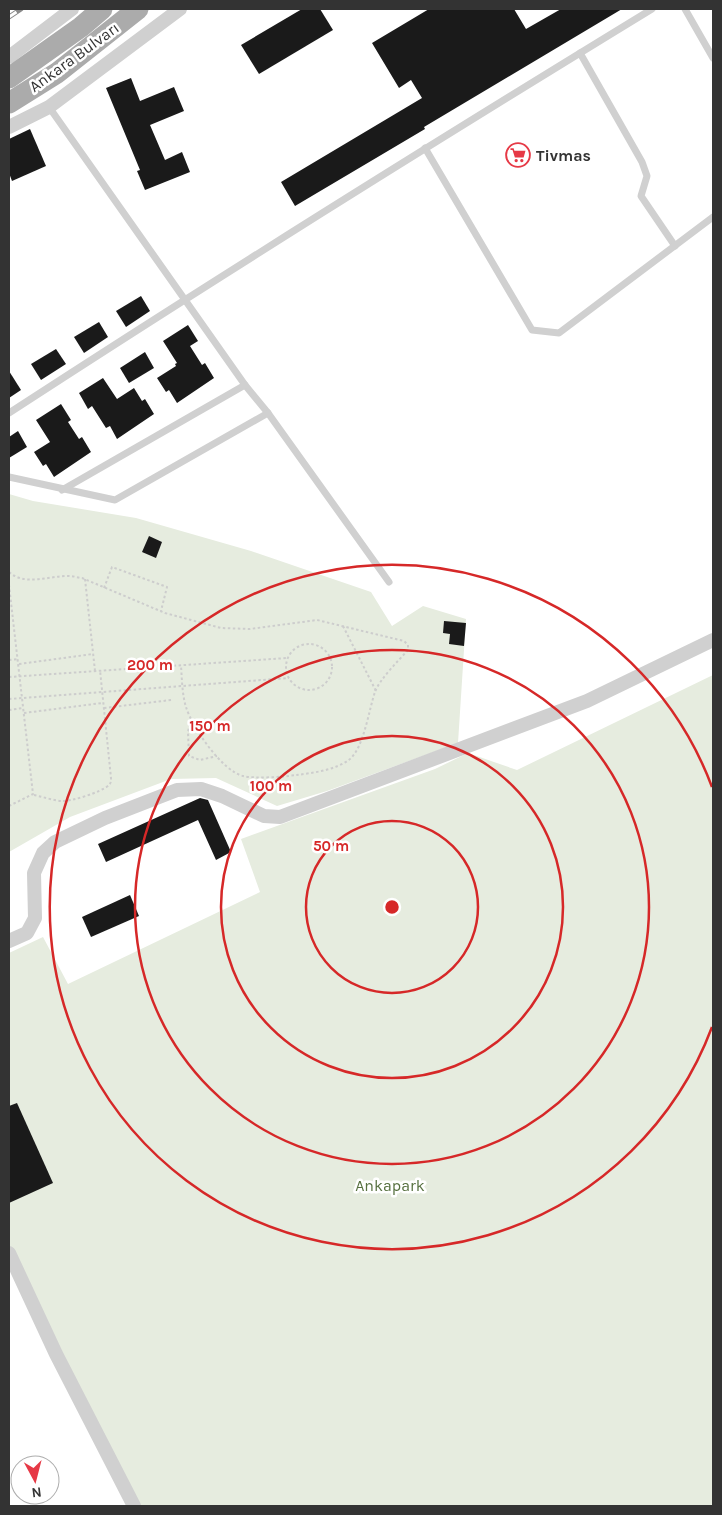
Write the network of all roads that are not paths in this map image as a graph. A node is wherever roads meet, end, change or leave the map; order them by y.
1 (72, 9) edge
2 (102, 9) edge
3 (138, 9) edge
4 (180, 9) edge
5 (652, 9) edge
6 (685, 9) edge
7 (580, 53) junction
8 (9, 57) edge
9 (713, 58) edge
10 (9, 78) edge
11 (9, 103) edge
12 (49, 108) junction
13 (9, 127) edge
14 (425, 148) junction
15 (713, 217) edge
16 (675, 246) junction
17 (184, 299) junction
18 (245, 385) junction
19 (9, 413) edge
20 (268, 413) junction
21 (9, 477) edge
22 (62, 490) junction
23 (389, 582) dead end
24 (713, 640) edge
25 (9, 941) edge
26 (9, 1254) edge
27 (134, 1506) edge

1 - 8 street
2 - 10 main road, Ankara Bulvarı
3 - 11 main road, Ankara Bulvarı
4 - 12 street
5 - 7 lane
6 - 9 lane
7 - 14 lane
7 - 16 lane
12 - 13 street
12 - 17 lane
14 - 16 lane
14 - 17 lane
15 - 16 lane
17 - 18 lane
17 - 19 lane
18 - 20 lane
18 - 22 lane
20 - 22 lane
20 - 23 lane
21 - 22 lane
24 - 25 street
26 - 27 street

